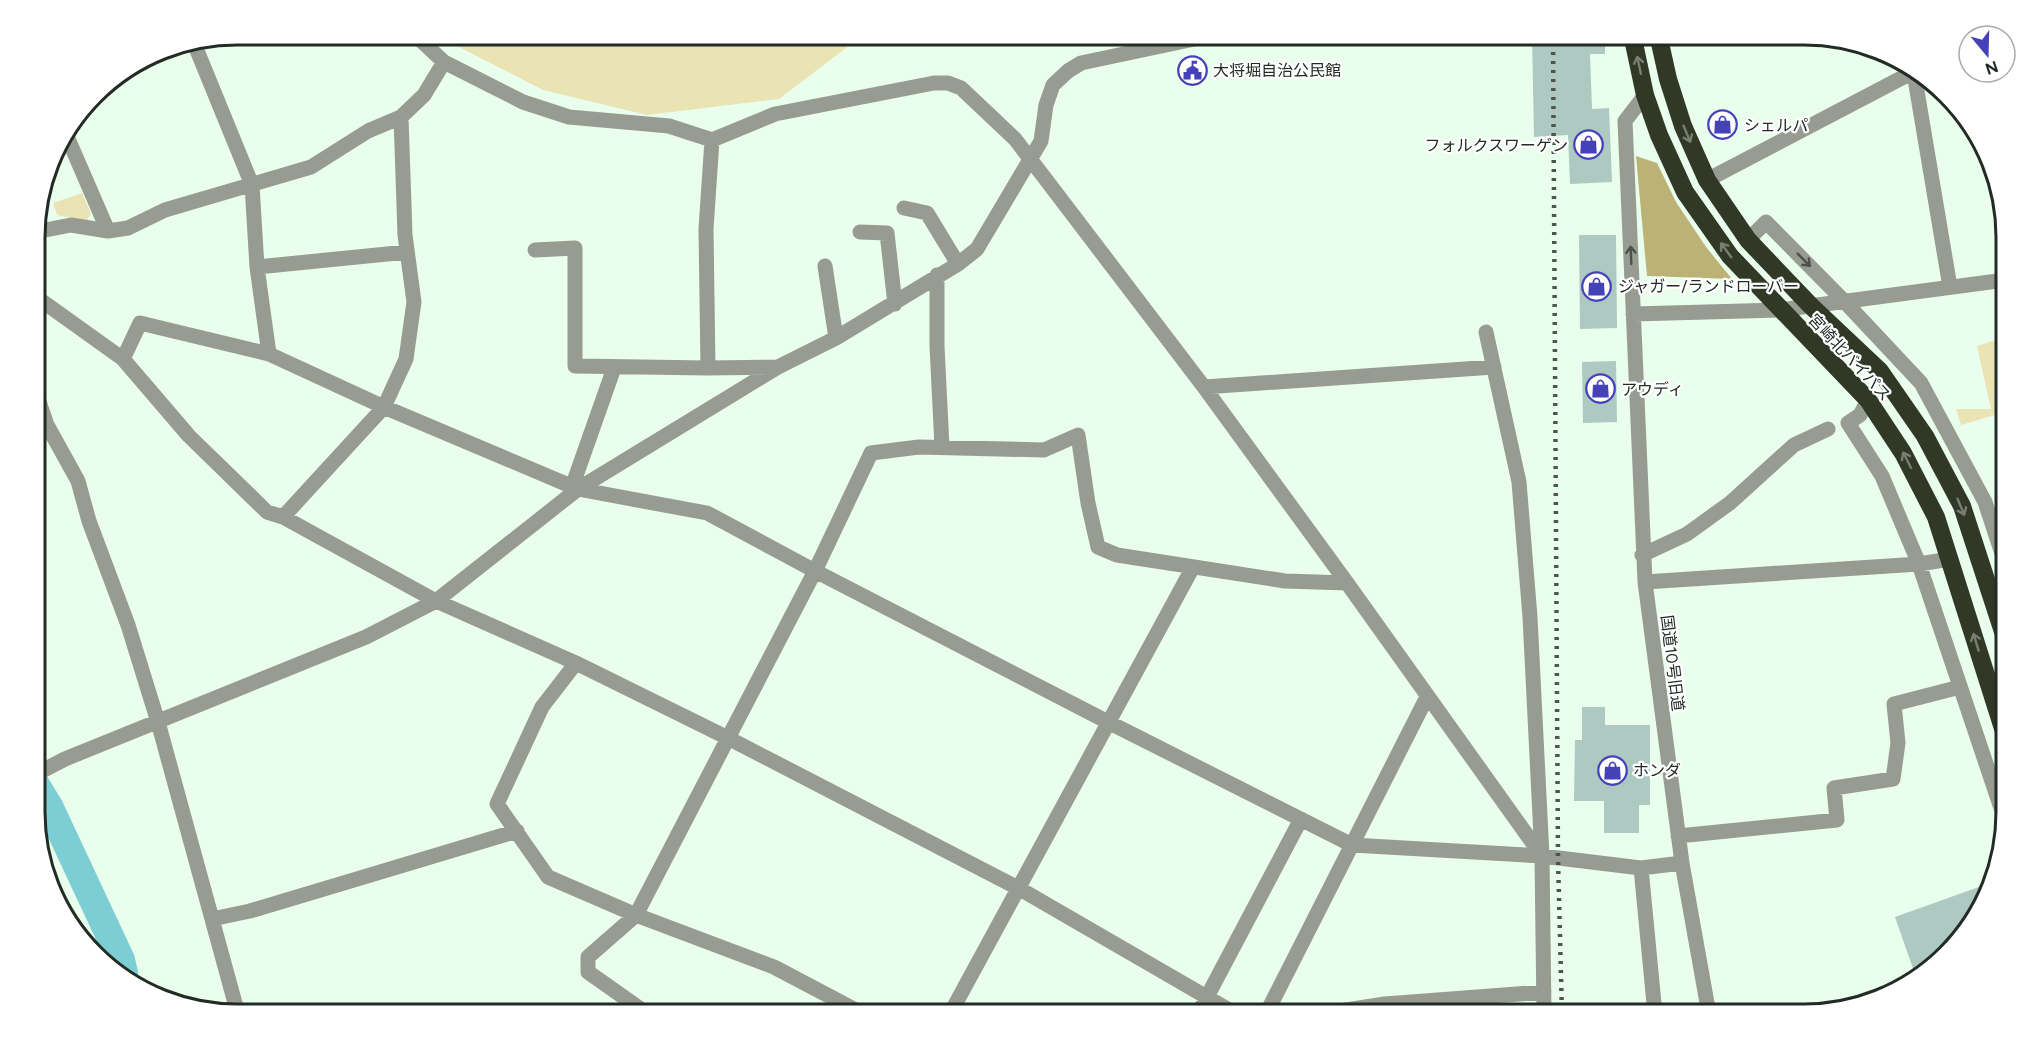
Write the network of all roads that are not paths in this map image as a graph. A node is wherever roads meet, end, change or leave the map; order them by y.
1 (426, 45) edge
2 (1166, 45) edge
3 (1634, 45) edge
4 (1660, 45) edge
5 (197, 50) edge
6 (444, 62) junction
7 (1908, 76) edge
8 (1915, 81) edge
9 (1645, 95) junction
10 (401, 117) junction
11 (712, 140) junction
12 (70, 143) edge
13 (1031, 160) junction
14 (1707, 180) junction
15 (252, 185) junction
16 (904, 208) dead end
17 (45, 230) edge
18 (108, 231) junction
19 (860, 232) dead end
20 (1748, 240) junction
21 (535, 250) dead end
22 (408, 252) junction
23 (958, 264) junction
24 (825, 266) dead end
25 (257, 267) junction
26 (937, 275) junction
27 (1996, 281) edge
28 (1950, 287) junction
29 (1845, 302) junction
30 (45, 303) edge
31 (895, 304) junction
32 (1811, 306) junction
33 (1780, 310) junction
34 (1633, 314) junction
35 (1486, 332) dead end
36 (836, 338) junction
37 (269, 354) junction
38 (123, 359) junction
39 (778, 367) junction
40 (614, 368) junction
41 (708, 368) junction
42 (1494, 368) junction
43 (1204, 387) junction
44 (1868, 400) junction
45 (384, 407) junction
46 (1828, 429) dead end
47 (45, 431) edge
48 (942, 447) junction
49 (575, 488) junction
50 (283, 517) junction
51 (1996, 536) edge
52 (1642, 555) junction
53 (1950, 559) junction
54 (1919, 564) junction
55 (1193, 567) junction
56 (815, 571) junction
57 (1645, 582) junction
58 (1347, 583) junction
59 (436, 601) junction
60 (1996, 610) edge
61 (576, 663) junction
62 (1960, 687) junction
63 (1427, 697) junction
64 (1996, 706) edge
65 (158, 722) junction
66 (1108, 722) junction
67 (728, 738) junction
68 (45, 769) edge
69 (1996, 793) edge
70 (1301, 819) junction
71 (517, 831) junction
72 (1678, 836) junction
73 (1352, 845) junction
74 (1542, 856) junction
75 (1682, 863) junction
76 (1641, 868) junction
77 (1020, 889) junction
78 (636, 915) junction
79 (212, 919) junction
80 (1544, 992) junction
81 (1207, 997) junction
82 (235, 1004) edge
83 (633, 1004) edge
84 (844, 1004) edge
85 (957, 1004) edge
86 (1203, 1004) edge
87 (1219, 1004) edge
88 (1271, 1004) edge
89 (1385, 1004) edge
90 (1544, 1004) edge
91 (1654, 1004) edge
92 (1707, 1004) edge

1 - 6 street
2 - 13 street
9 -> 3 highway, 宮崎北バイパス
4 -> 14 highway, 宮崎北バイパス
5 - 15 street
6 - 10 street
6 - 11 street
7 - 14 street
8 - 28 street
33 -> 9 highway, 宮崎北バイパス
34 -> 9 street, 国道10号旧道
10 - 15 street
10 - 22 street
11 - 13 street
11 - 41 street
12 - 18 street
13 - 23 street
13 - 43 street
14 - 20 highway, 宮崎北バイパス
15 - 18 street
15 - 25 street
16 - 23 street
17 - 18 street
19 - 31 street
20 -> 29 street
20 - 32 highway, 宮崎北バイパス
21 - 40 street
22 - 25 street
22 - 45 street
23 - 26 street
24 - 36 street
25 - 37 street
26 - 31 street
26 - 48 street
27 - 28 street
28 - 29 street
29 - 32 street
29 - 51 street
30 - 38 street
31 - 36 street
32 - 33 street
32 -> 60 highway, 宮崎北バイパス
33 - 34 street
33 - 44 highway, 宮崎北バイパス
34 - 52 street, 国道10号旧道
35 - 42 street
36 - 39 street
37 - 38 street
37 - 45 street
38 - 50 street
39 - 41 street
39 - 49 street
40 - 41 street
40 - 49 street
42 - 43 street
42 - 74 street
43 - 58 street
53 -> 44 highway, 宮崎北バイパス
44 - 54 street
45 - 49 street
45 - 50 street
46 - 52 street
47 - 65 street
48 - 55 street
48 - 56 street
49 - 56 street
49 - 59 street
50 - 59 street
52 - 57 street, 国道10号旧道
53 - 54 street
64 -> 53 highway, 宮崎北バイパス
54 - 57 street
54 - 62 street
55 - 58 street
55 - 66 street
56 - 66 street
56 - 67 street
57 - 72 street, 国道10号旧道
58 - 63 street
59 - 61 street
59 - 65 street
61 - 67 street
61 - 71 street
62 - 69 street
62 - 72 street
63 - 73 street
63 - 74 street
65 - 68 street
65 - 79 street
66 - 70 street
66 - 77 street
67 - 77 street
67 - 78 street
70 - 73 street
70 - 81 street
71 - 78 street
71 - 79 street
72 - 75 street, 国道10号旧道
73 - 74 street
73 - 88 street
74 - 76 street
74 - 80 street
75 - 76 street
75 - 92 street, 国道10号旧道
76 - 91 street
77 - 81 street
77 - 85 street
78 - 83 street
78 - 84 street
79 - 82 street
80 - 89 street
80 - 90 street
81 - 86 street
81 - 87 street

